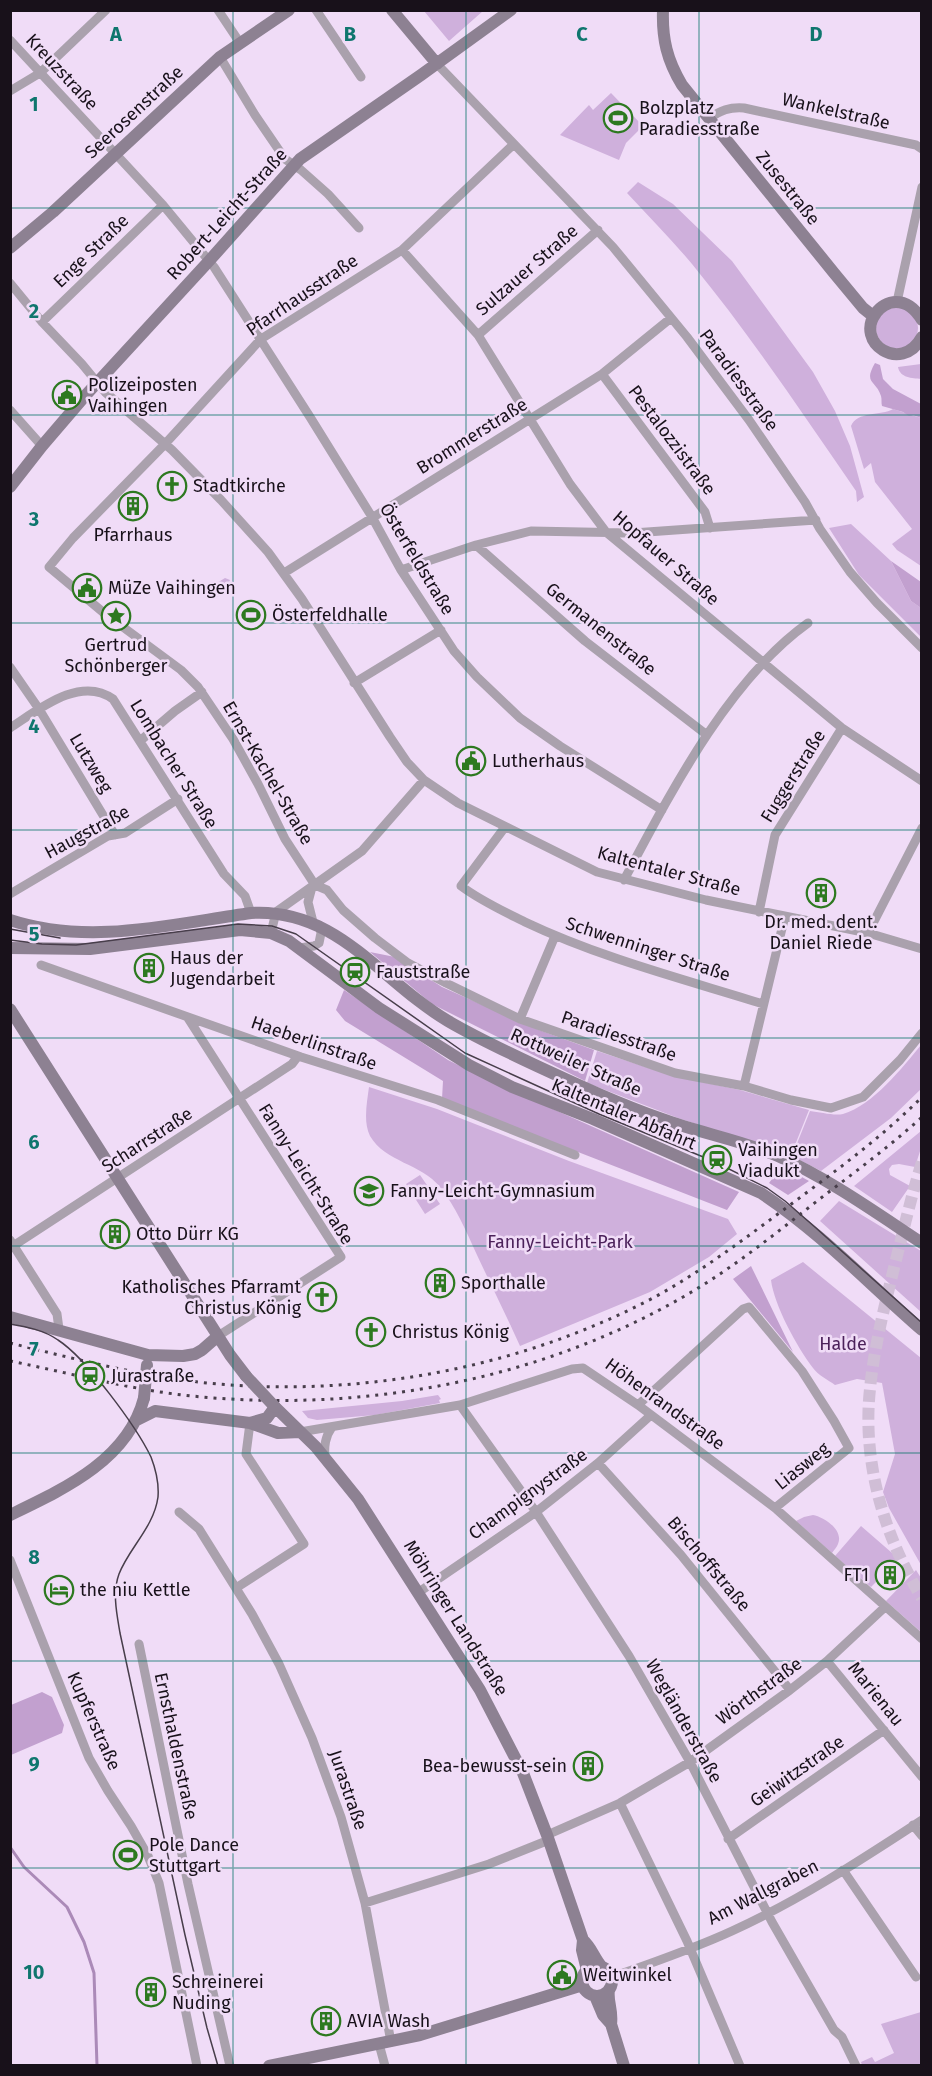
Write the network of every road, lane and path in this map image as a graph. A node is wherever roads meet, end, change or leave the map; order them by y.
1 (106, 10) edge
2 (218, 10) edge
3 (289, 10) edge
4 (316, 10) edge
5 (392, 10) edge
6 (511, 10) edge
7 (663, 10) edge
8 (10, 40) edge
9 (240, 43) junction
10 (220, 57) junction
11 (437, 64) junction
12 (40, 73) junction
13 (361, 77) dead end
14 (10, 91) edge
15 (709, 119) junction
16 (514, 144) junction
17 (921, 149) edge
18 (115, 154) junction
19 (294, 166) junction
20 (921, 187) edge
21 (163, 205) junction
22 (359, 228) dead end
23 (598, 230) junction
24 (910, 240) junction
25 (921, 242) edge
26 (10, 248) edge
27 (402, 250) junction
28 (209, 261) junction
29 (10, 282) edge
30 (897, 302) junction
31 (873, 316) junction
32 (671, 318) junction
33 (921, 320) edge
34 (42, 322) junction
35 (478, 335) junction
36 (261, 339) junction
37 (920, 342) edge
38 (602, 374) junction
39 (96, 383) junction
40 (10, 410) edge
41 (529, 420) junction
42 (165, 444) junction
43 (42, 446) junction
44 (10, 487) edge
45 (372, 517) junction
46 (816, 520) junction
47 (710, 528) junction
48 (606, 532) junction
49 (633, 533) junction
50 (476, 545) junction
51 (630, 551) junction
52 (49, 567) joint
53 (401, 570) junction
54 (284, 573) junction
55 (808, 623) dead end
56 (441, 630) junction
57 (921, 648) edge
58 (762, 662) junction
59 (10, 667) edge
60 (354, 683) junction
61 (201, 692) junction
62 (39, 709) junction
63 (10, 728) edge
64 (842, 728) junction
65 (707, 735) junction
66 (140, 741) junction
67 (424, 780) junction
68 (921, 781) edge
69 (178, 799) junction
70 (662, 810) junction
71 (505, 828) junction
72 (921, 828) edge
73 (115, 835) junction
74 (624, 880) junction
75 (314, 886) junction
76 (10, 894) edge
77 (276, 912) junction
78 (759, 912) junction
79 (252, 913) junction
80 (785, 916) junction
81 (10, 920) edge
82 (316, 924) junction
83 (271, 933) junction
84 (868, 933) junction
85 (555, 936) junction
86 (10, 948) edge
87 (299, 948) junction
88 (921, 949) edge
89 (41, 965) dead end
90 (763, 1004) junction
91 (10, 1009) edge
92 (188, 1017) junction
93 (520, 1019) junction
94 (921, 1033) edge
95 (298, 1056) junction
96 (744, 1086) junction
97 (240, 1099) junction
98 (575, 1155) dead end
99 (119, 1178) junction
100 (921, 1243) edge
101 (12, 1245) edge
102 (10, 1317) edge
103 (59, 1329) junction
104 (921, 1330) edge
105 (218, 1336) junction
106 (148, 1360) junction
107 (144, 1398) junction
108 (460, 1405) junction
109 (638, 1405) junction
110 (278, 1411) junction
111 (155, 1412) junction
112 (651, 1415) junction
113 (137, 1420) junction
114 (250, 1424) junction
115 (332, 1427) junction
116 (300, 1432) junction
117 (325, 1458) junction
118 (598, 1463) junction
119 (775, 1508) junction
120 (179, 1512) dead end
121 (536, 1512) junction
122 (10, 1515) edge
123 (10, 1560) edge
124 (236, 1588) junction
125 (419, 1592) junction
126 (885, 1607) junction
127 (921, 1639) edge
128 (139, 1644) dead end
129 (827, 1661) junction
130 (790, 1690) junction
131 (884, 1730) junction
132 (690, 1762) junction
133 (921, 1777) edge
134 (620, 1803) junction
135 (917, 1822) edge
136 (921, 1836) edge
137 (548, 1837) junction
138 (728, 1839) junction
139 (843, 1870) junction
140 (365, 1903) junction
141 (768, 1913) junction
142 (583, 1940) junction
143 (690, 1947) junction
144 (602, 1967) junction
145 (587, 1970) junction
146 (612, 1977) junction
147 (916, 1977) dead end
148 (583, 1985) junction
149 (609, 1990) junction
150 (595, 1996) junction
151 (611, 2024) junction
152 (385, 2043) junction
153 (197, 2066) edge
154 (230, 2066) edge
155 (269, 2066) edge
156 (385, 2066) edge
157 (624, 2066) edge
158 (740, 2066) edge
159 (856, 2066) edge

1 - 12 street
2 - 9 street
3 - 9 main road, Seerosenstraße
4 - 13 street
5 - 11 main road
6 - 11 main road, Robert-Leicht-Straße
7 - 15 main road, Zusestraße
8 - 12 street, Kreuzstraße
9 - 10 main road, Seerosenstraße
10 - 18 main road, Seerosenstraße
10 - 19 street
11 - 16 street, Paradiesstraße
11 - 19 main road, Robert-Leicht-Straße
12 - 14 street
12 - 18 street, Kreuzstraße
15 - 17 street, Wankelstraße
15 - 31 main road, Zusestraße
16 - 23 street, Paradiesstraße
16 - 27 street, Pfarrhausstraße
18 - 21 street, Kreuzstraße
18 - 26 main road, Seerosenstraße
19 - 22 street
19 - 28 main road, Robert-Leicht-Straße
20 - 24 street
21 - 28 street, Kreuzstraße
21 - 34 street, Enge Straße
23 - 32 street, Paradiesstraße
23 - 35 street, Sulzauer Straße
24 - 25 street
24 - 30 street
27 - 35 street, Hopfauer Straße
27 - 36 street, Pfarrhausstraße
28 - 36 street, Österfeldstraße
28 - 39 main road, Robert-Leicht-Straße
29 - 34 street, Kaltentaler Straße
30 - 31 main road
30 - 33 main road
31 - 37 main road
32 - 38 street, Brommerstraße
32 - 46 street, Paradiesstraße
34 - 39 street, Kaltentaler Straße
35 - 41 street, Hopfauer Straße
36 - 42 street, Pfarrhausstraße
36 - 45 street, Österfeldstraße
38 - 41 street, Brommerstraße
38 - 47 street, Pestalozzistraße
39 - 42 street, Kaltentaler Straße
39 - 43 main road, Robert-Leicht-Straße
40 - 43 street
41 - 45 street, Brommerstraße
41 - 48 street, Hopfauer Straße
42 - 52 street, Pfarrhausstraße
42 - 54 street, Kaltentaler Straße
43 - 44 main road, Robert-Leicht-Straße
45 - 53 street, Österfeldstraße
45 - 54 street, Brommerstraße
46 - 47 street
46 - 57 street, Paradiesstraße
47 - 49 street
48 - 49 street
48 - 50 street
48 - 51 street, Hopfauer Straße
49 - 51 street
50 - 53 street
50 - 65 street, Germanenstraße
51 - 58 street, Hopfauer Straße
52 - 61 street, Ernst-Kachel-Straße
53 - 56 street, Österfeldstraße
54 - 60 street, Kaltentaler Straße
55 - 58 street
56 - 60 street
56 - 70 street, Österfeldstraße
58 - 64 street, Hopfauer Straße
58 - 65 street
59 - 62 street, Lutzweg
60 - 67 street, Kaltentaler Straße
61 - 66 street
61 - 75 street, Ernst-Kachel-Straße
62 - 63 street
62 - 66 street, Lombacher Straße
62 - 73 street, Lutzweg
64 - 68 street, Hopfauer Straße
64 - 78 street, Fuggerstraße
65 - 70 street
66 - 69 street, Lombacher Straße
67 - 71 street, Kaltentaler Straße
67 - 75 street
69 - 73 street, Haugstraße
69 - 79 street, Lombacher Straße
70 - 74 street
71 - 74 street, Kaltentaler Straße
71 - 85 street, Schwenninger Straße
72 - 84 street
73 - 76 street, Haugstraße
74 - 78 street, Kaltentaler Straße
75 - 77 street
75 - 82 street
75 - 93 street, Paradiesstraße
77 - 79 main road, Rottweiler Straße
77 - 82 main road, Rottweiler Straße
77 - 83 street
78 - 80 street, Kaltentaler Straße
79 - 81 main road, Rottweiler Straße
80 - 84 street, Kaltentaler Straße
80 - 90 street
82 - 87 street
82 - 100 main road, Rottweiler Straße
83 - 86 main road
83 - 87 main road
84 - 88 street, Kaltentaler Straße
85 - 90 street, Schwenninger Straße
85 - 93 street
87 - 104 main road, Kaltentaler Abfahrt
89 - 92 street, Haeberlinstraße
90 - 96 street
91 - 99 main road, Möhringer Landstraße
92 - 95 street, Haeberlinstraße
92 - 97 street, Fanny-Leicht-Straße
93 - 96 street, Paradiesstraße
94 - 96 street, Paradiesstraße
95 - 97 street, Scharrstraße
95 - 98 street, Haeberlinstraße
97 - 99 street, Scharrstraße
97 - 105 street, Fanny-Leicht-Straße
99 - 101 street, Scharrstraße
99 - 105 main road, Möhringer Landstraße
101 - 103 street
102 - 103 main road
103 - 106 main road
105 - 106 main road
105 - 110 main road, Möhringer Landstraße, bridge
106 - 107 main road, bridge
107 - 111 main road
107 - 113 main road
108 - 109 street, Höhenrandstraße
108 - 115 street, Höhenrandstraße
108 - 121 street, Wegländerstraße
109 - 112 street, Höhenrandstraße
109 - 119 street, Liasweg
110 - 114 main road
110 - 116 main road, Möhringer Landstraße
111 - 113 main road
111 - 114 main road, Höhenrandstraße
112 - 118 street, Champignystraße
112 - 119 street, Höhenrandstraße
113 - 122 main road
114 - 116 main road, Höhenrandstraße
114 - 124 street
115 - 116 street, Höhenrandstraße
115 - 117 street
116 - 117 main road, Möhringer Landstraße
117 - 125 main road, Möhringer Landstraße
118 - 121 street, Champignystraße
118 - 130 street, Bischoffstraße
119 - 126 street, Höhenrandstraße
120 - 124 street, Jurastraße
121 - 125 street, Champignystraße
121 - 132 street, Wegländerstraße
123 - 153 street, Kupferstraße
124 - 140 street, Jurastraße
125 - 137 main road, Möhringer Landstraße
126 - 127 street, Höhenrandstraße
126 - 129 street, Wörthstraße
128 - 154 street, Ernsthaldenstraße
129 - 130 street, Wörthstraße
129 - 131 street, Marienau
130 - 132 street, Wörthstraße
131 - 133 street, Marienau
131 - 138 street, Geiwitzstraße
132 - 134 street, Wörthstraße
132 - 138 street, Wegländerstraße
134 - 137 street, Wörthstraße
134 - 143 street
135 - 136 street
135 - 139 street, Am Wallgraben
137 - 140 street, Wörthstraße
137 - 142 main road, Möhringer Landstraße
138 - 141 street, Wegländerstraße
139 - 141 street, Am Wallgraben
139 - 147 street
140 - 152 street, Jurastraße
141 - 143 street, Am Wallgraben
141 - 159 street, Wegländerstraße
142 - 144 main road, Möhringer Landstraße
142 - 145 main road, Möhringer Landstraße
143 - 146 street, Am Wallgraben
143 - 158 street
144 - 145 main road
144 - 146 main road, Möhringer Landstraße
145 - 148 main road, Möhringer Landstraße
146 - 149 main road
148 - 150 main road
148 - 152 main road
149 - 150 main road
149 - 151 main road
150 - 151 main road
151 - 157 main road
152 - 155 main road
152 - 156 street, Jurastraße

